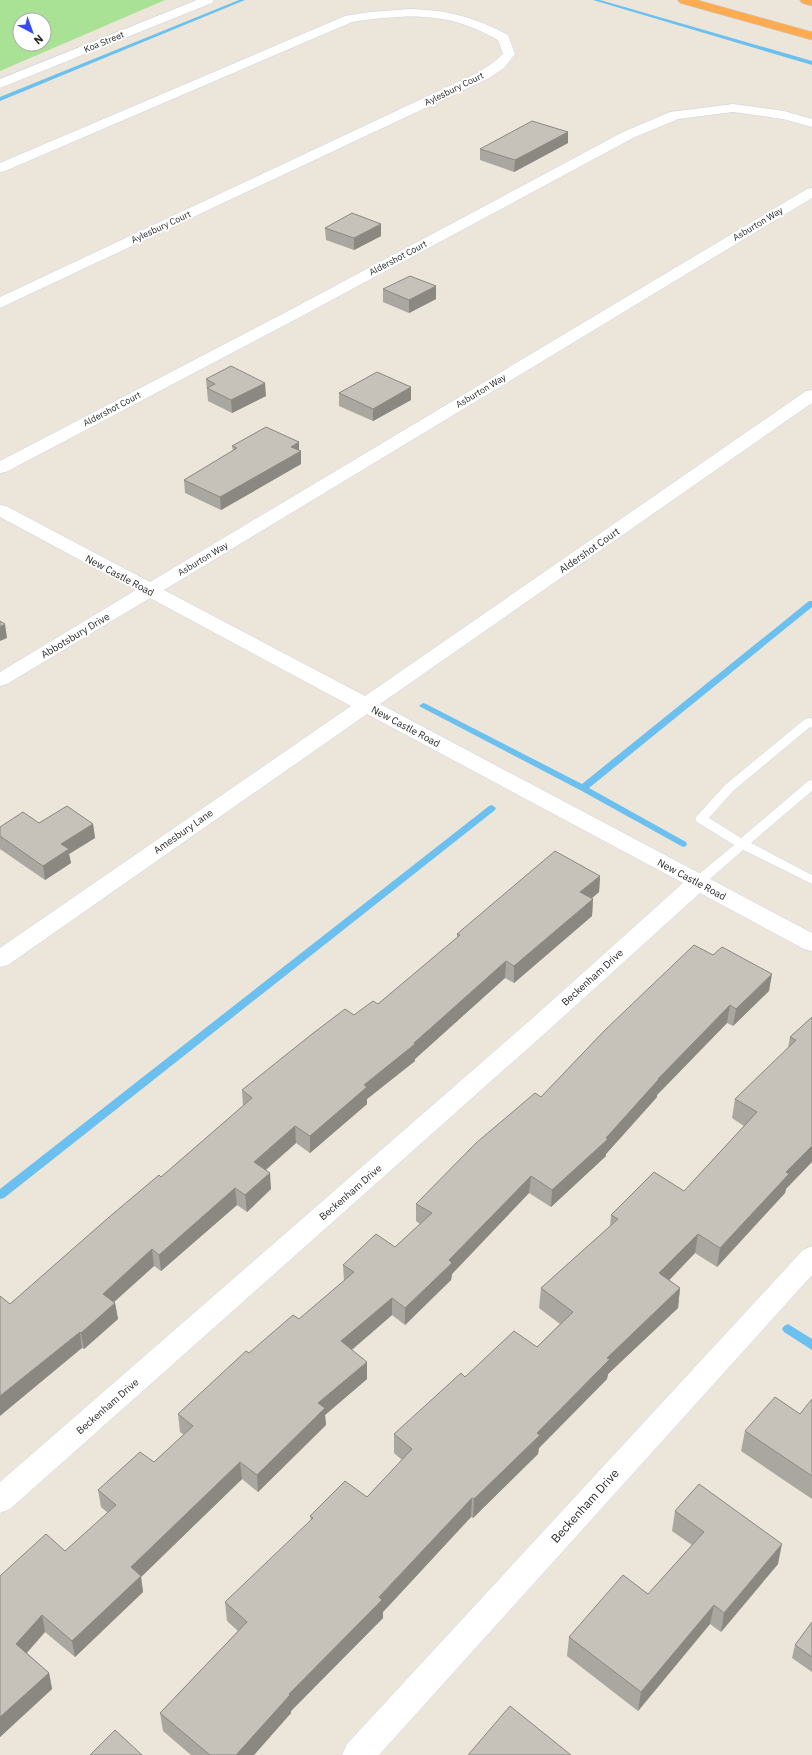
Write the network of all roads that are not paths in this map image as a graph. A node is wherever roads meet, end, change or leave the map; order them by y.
1 (208, 0) edge
2 (684, 0) edge
3 (806, 0) edge
4 (812, 2) edge
5 (812, 36) edge
6 (0, 84) edge
7 (812, 123) edge
8 (0, 168) edge
9 (812, 192) edge
10 (0, 303) edge
11 (812, 395) edge
12 (0, 468) edge
13 (0, 510) edge
14 (149, 591) junction
15 (0, 680) edge
16 (366, 705) junction
17 (810, 723) edge
18 (812, 784) edge
19 (742, 844) junction
20 (812, 869) edge
21 (797, 873) junction
22 (812, 880) edge
23 (698, 882) junction
24 (812, 943) edge
25 (0, 959) edge
26 (812, 1257) edge
27 (0, 1500) edge
28 (358, 1755) edge

1 - 6 street, Koa Street
2 - 5 highway
3 - 4 highway
7 - 12 street, Aldershot Court
8 - 10 street, Aylesbury Court
9 - 14 street, Asburton Way
11 - 16 street, Aldershot Court
13 - 14 street, New Castle Road
14 - 15 street, Abbotsbury Drive
14 - 16 street, New Castle Road
16 - 23 street, New Castle Road
16 - 25 street, Amesbury Lane
17 - 19 lane
18 - 19 lane
19 - 21 lane
19 - 23 lane
20 - 21 lane
21 - 22 lane
23 - 24 street, New Castle Road
23 - 27 street, Beckenham Drive
26 - 28 street, Beckenham Drive

